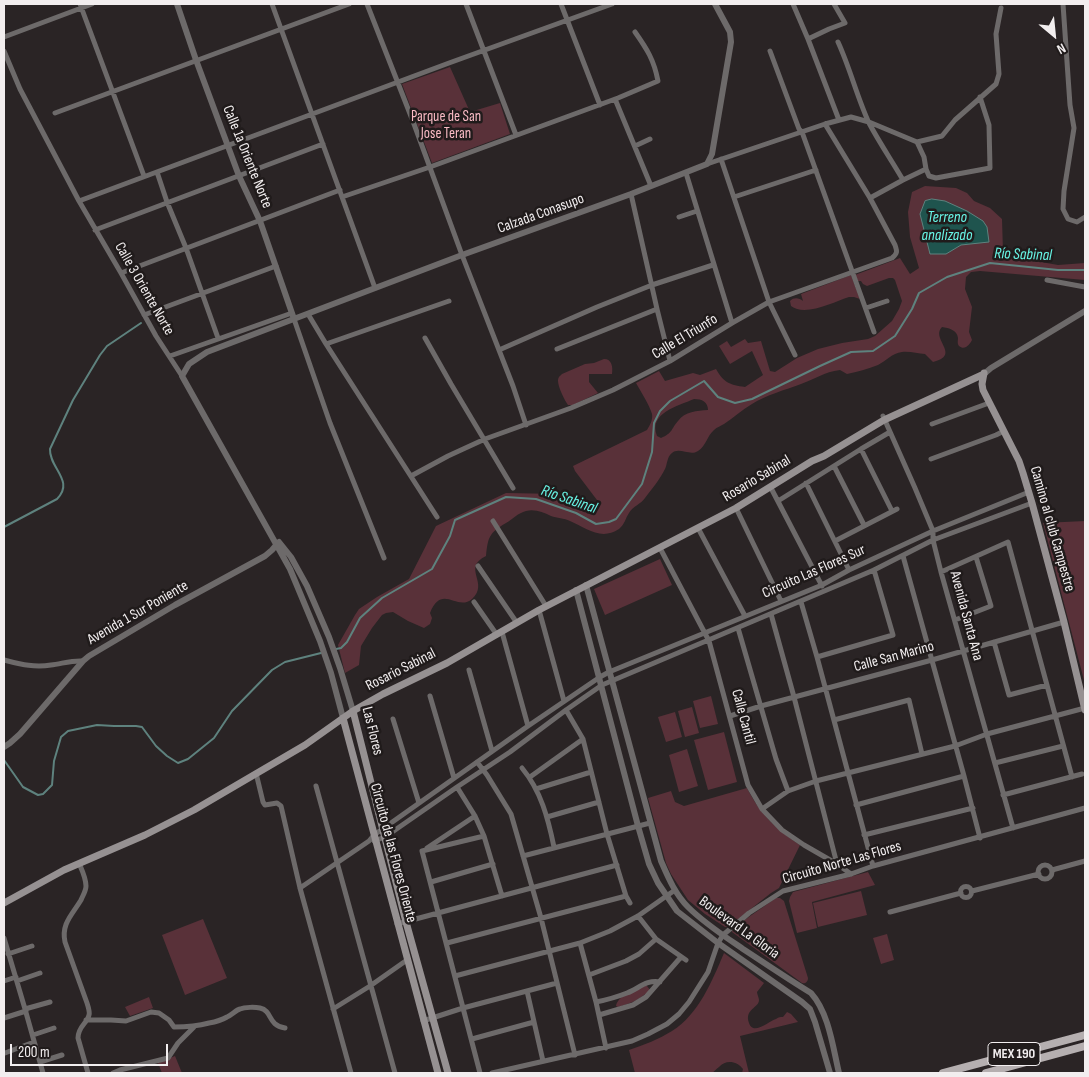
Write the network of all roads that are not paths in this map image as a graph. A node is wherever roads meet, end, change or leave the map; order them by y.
1 (92, 4) edge
2 (177, 4) edge
3 (272, 4) edge
4 (349, 4) edge
5 (367, 4) edge
6 (466, 4) edge
7 (561, 4) edge
8 (612, 4) edge
9 (715, 4) edge
10 (793, 4) edge
11 (834, 4) edge
12 (1064, 4) edge
13 (81, 6) edge
14 (1001, 8) dead end
15 (567, 20) junction
16 (281, 29) junction
17 (635, 32) dead end
18 (4, 37) edge
19 (808, 38) junction
20 (838, 42) dead end
21 (483, 51) junction
22 (770, 51) dead end
23 (4, 52) edge
24 (196, 60) junction
25 (397, 82) junction
26 (112, 92) junction
27 (980, 97) junction
28 (617, 99) junction
29 (600, 105) junction
30 (55, 113) dead end
31 (313, 114) junction
32 (840, 120) junction
33 (869, 122) junction
34 (825, 124) junction
35 (802, 132) junction
36 (516, 135) junction
37 (650, 139) dead end
38 (917, 142) junction
39 (324, 144) junction
40 (228, 146) junction
41 (635, 146) junction
42 (721, 159) junction
43 (707, 164) junction
44 (430, 167) junction
45 (926, 169) junction
46 (816, 170) junction
47 (157, 172) junction
48 (686, 173) junction
49 (144, 176) junction
50 (239, 176) junction
51 (903, 180) junction
52 (651, 186) junction
53 (340, 190) junction
54 (631, 194) junction
55 (342, 197) junction
56 (734, 197) junction
57 (870, 198) junction
58 (78, 201) junction
59 (167, 202) junction
60 (697, 211) junction
61 (679, 217) dead end
62 (1085, 217) edge
63 (260, 221) junction
64 (95, 230) junction
65 (186, 248) junction
66 (462, 255) junction
67 (713, 265) junction
68 (276, 266) junction
69 (852, 271) junction
70 (121, 273) junction
71 (1046, 280) dead end
72 (652, 286) junction
73 (1085, 287) edge
74 (376, 288) junction
75 (202, 294) junction
76 (449, 301) dead end
77 (887, 301) dead end
78 (769, 302) junction
79 (866, 308) junction
80 (657, 309) junction
81 (1085, 310) edge
82 (308, 314) junction
83 (144, 315) junction
84 (293, 316) junction
85 (732, 324) junction
86 (874, 332) dead end
87 (218, 338) junction
88 (425, 338) dead end
89 (326, 344) junction
90 (499, 350) junction
91 (557, 350) dead end
92 (795, 355) dead end
93 (170, 356) junction
94 (670, 361) junction
95 (984, 372) junction
96 (182, 376) junction
97 (966, 381) junction
98 (982, 390) junction
99 (989, 403) junction
100 (884, 418) junction
101 (932, 424) dead end
102 (526, 425) junction
103 (1004, 431) junction
104 (890, 432) junction
105 (485, 439) junction
106 (861, 449) junction
107 (930, 459) dead end
108 (834, 466) junction
109 (411, 476) junction
110 (806, 483) junction
111 (513, 488) dead end
112 (770, 488) junction
113 (1029, 492) junction
114 (778, 501) junction
115 (1032, 503) junction
116 (736, 508) junction
117 (437, 516) dead end
118 (493, 521) dead end
119 (864, 525) junction
120 (698, 528) junction
121 (933, 531) junction
122 (933, 540) junction
123 (835, 541) junction
124 (278, 543) junction
125 (660, 548) junction
126 (903, 556) junction
127 (976, 556) junction
128 (384, 558) dead end
129 (478, 566) dead end
130 (849, 570) junction
131 (874, 570) junction
132 (941, 572) junction
133 (586, 585) junction
134 (822, 585) junction
135 (307, 586) junction
136 (299, 590) junction
137 (576, 590) junction
138 (825, 592) junction
139 (782, 601) junction
140 (474, 602) dead end
141 (801, 602) junction
142 (542, 608) junction
143 (771, 614) junction
144 (745, 616) junction
145 (955, 620) junction
146 (1064, 622) junction
147 (517, 623) junction
148 (738, 628) junction
149 (1032, 632) junction
150 (499, 633) junction
151 (705, 633) junction
152 (320, 641) joint
153 (710, 641) junction
154 (994, 642) junction
155 (962, 651) junction
156 (817, 657) junction
157 (4, 660) edge
158 (932, 660) junction
159 (83, 661) junction
160 (340, 668) joint
161 (468, 670) dead end
162 (609, 672) junction
163 (600, 677) junction
164 (612, 681) junction
165 (1047, 685) junction
166 (602, 686) junction
167 (824, 688) junction
168 (430, 696) dead end
169 (794, 697) junction
170 (564, 701) junction
171 (761, 706) junction
172 (1085, 709) edge
173 (566, 710) junction
174 (353, 712) junction
175 (730, 716) junction
176 (1055, 716) junction
177 (343, 718) junction
178 (393, 719) dead end
179 (834, 720) junction
180 (528, 726) junction
181 (987, 734) junction
182 (583, 739) junction
183 (955, 746) junction
184 (1063, 746) junction
185 (4, 747) edge
186 (492, 751) junction
187 (922, 754) junction
188 (477, 762) junction
189 (995, 763) junction
190 (522, 768) dead end
191 (483, 770) junction
192 (592, 772) junction
193 (256, 773) junction
194 (848, 773) junction
195 (1082, 774) dead end
196 (964, 776) junction
197 (530, 777) junction
198 (1072, 777) junction
199 (454, 778) junction
200 (816, 781) junction
201 (316, 786) dead end
202 (457, 787) junction
203 (536, 788) junction
204 (788, 792) junction
205 (1004, 795) junction
206 (599, 802) junction
207 (419, 803) junction
208 (856, 804) junction
209 (973, 808) junction
210 (1085, 808) edge
211 (762, 809) junction
212 (475, 816) junction
213 (547, 817) junction
214 (650, 823) junction
215 (638, 826) junction
216 (1013, 828) junction
217 (384, 833) junction
218 (607, 834) junction
219 (864, 835) junction
220 (484, 836) junction
221 (980, 838) junction
222 (373, 839) junction
223 (554, 847) junction
224 (422, 851) junction
225 (523, 856) junction
226 (1085, 861) edge
227 (337, 862) junction
228 (79, 863) junction
229 (493, 864) junction
230 (836, 864) junction
231 (617, 865) junction
232 (874, 866) junction
233 (1052, 870) junction
234 (851, 874) junction
235 (1039, 874) junction
236 (431, 882) junction
237 (300, 888) junction
238 (532, 888) junction
239 (675, 890) junction
240 (502, 896) junction
241 (626, 896) junction
242 (666, 896) junction
243 (4, 903) edge
244 (630, 903) dead end
245 (890, 912) dead end
246 (438, 913) junction
247 (638, 916) junction
248 (541, 918) junction
249 (406, 922) junction
250 (397, 924) junction
251 (723, 935) junction
252 (656, 939) junction
253 (580, 942) junction
254 (4, 943) edge
255 (447, 943) junction
256 (718, 943) junction
257 (32, 946) dead end
258 (549, 951) junction
259 (8, 954) junction
260 (407, 960) junction
261 (40, 973) dead end
262 (589, 974) junction
263 (455, 976) junction
264 (16, 979) junction
265 (4, 981) edge
266 (660, 982) junction
267 (557, 983) junction
268 (370, 986) junction
269 (527, 991) junction
270 (50, 1002) dead end
271 (596, 1002) junction
272 (463, 1008) junction
273 (333, 1009) junction
274 (25, 1010) junction
275 (599, 1015) junction
276 (4, 1018) edge
277 (433, 1018) junction
278 (86, 1020) junction
279 (423, 1021) junction
280 (534, 1022) junction
281 (196, 1026) junction
282 (54, 1028) dead end
283 (285, 1028) dead end
284 (32, 1035) junction
285 (1085, 1035) edge
286 (472, 1039) junction
287 (34, 1042) junction
288 (1085, 1046) edge
289 (606, 1048) junction
290 (5, 1053) dead end
291 (62, 1055) dead end
292 (575, 1055) junction
293 (543, 1061) junction
294 (40, 1062) junction
295 (1005, 1071) edge
296 (43, 1073) edge
297 (88, 1073) edge
298 (113, 1073) edge
299 (351, 1073) edge
300 (395, 1073) edge
301 (438, 1073) edge
302 (448, 1073) edge
303 (480, 1073) edge
304 (492, 1073) edge
305 (830, 1073) edge
306 (839, 1073) edge
307 (943, 1073) edge
308 (986, 1073) edge

1 - 13 street
2 - 24 street, Calle 1a Oriente Norte
3 - 16 street
4 - 16 street
5 - 25 street
6 - 21 street
7 - 15 street
8 - 15 street
9 - 43 street
10 - 19 street
11 - 19 street
12 - 62 street
13 - 18 street
13 - 26 street
14 - 27 street
15 - 21 street
15 - 29 street
16 - 24 street
16 - 31 street
17 - 28 street
19 - 32 street
20 - 33 street
21 - 25 street
21 - 36 street
22 - 35 street
23 - 58 street, Calle 3 Oriente Norte
24 - 26 street
24 - 40 street, Calle 1a Oriente Norte
25 - 31 street
25 - 44 street
26 - 30 street
26 - 49 street
27 - 38 street
27 - 45 street
28 - 29 street
28 - 41 street
29 - 36 street
31 - 39 street
31 - 40 street
32 - 33 street, Calzada Conasupo
32 - 34 street, Calzada Conasupo
33 - 38 street, Calzada Conasupo
33 - 51 street
34 - 35 street, Calzada Conasupo
34 - 57 street
35 - 42 street, Calzada Conasupo
35 - 46 street
36 - 44 street
37 - 41 street
38 - 45 street
39 - 50 street
39 - 53 street
40 - 47 street
40 - 50 street, Calle 1a Oriente Norte
41 - 52 street
42 - 43 street, Calzada Conasupo
42 - 56 street
43 - 48 street, Calzada Conasupo
44 - 55 street
44 - 66 street
45 - 51 street
46 - 56 street
46 - 69 street
47 - 49 street
47 - 59 street
48 - 52 street, Calzada Conasupo
48 - 60 street
49 - 58 street
50 - 59 street
50 - 63 street, Calle 1a Oriente Norte
51 - 57 street
52 - 54 street, Calzada Conasupo
53 - 55 street
53 - 63 street
54 - 66 street, Calzada Conasupo
54 - 72 street
55 - 74 street
56 - 78 street
57 - 69 street, Calle El Triunfo
58 - 64 street, Calle 3 Oriente Norte
59 - 64 street
59 - 65 street
60 - 61 street
60 - 67 street
63 - 65 street
63 - 68 street, Calle 1a Oriente Norte
64 - 70 street, Calle 3 Oriente Norte
65 - 70 street
65 - 75 street
66 - 74 street, Calzada Conasupo
66 - 90 street
67 - 72 street
67 - 85 street
68 - 75 street
68 - 84 street, Calle 1a Oriente Norte
69 - 78 street, Calle El Triunfo
69 - 79 street
70 - 83 street, Calle 3 Oriente Norte
71 - 73 street
72 - 80 street
72 - 90 street
74 - 82 street, Calzada Conasupo
75 - 83 street
75 - 87 street
76 - 89 street
77 - 79 street
78 - 85 street, Calle El Triunfo
78 - 92 street
79 - 86 street
80 - 91 street
80 - 94 street
81 - 95 street
82 - 84 street, Calzada Conasupo
82 - 89 street
83 - 93 street, Calle 3 Oriente Norte
84 - 87 street
84 - 96 street, Calzada Conasupo
84 - 128 street
85 - 94 street, Calle El Triunfo
87 - 93 street
88 - 105 street
89 - 109 street
90 - 102 street
93 - 96 street, Calle 3 Oriente Norte
94 - 102 street, Calle El Triunfo
95 - 97 main road, Rosario Sabinal
95 - 98 main road
96 - 124 street, Calle 3 Oriente Norte
97 - 98 main road
97 - 100 main road, Rosario Sabinal
98 - 99 main road, Camino al club Campestre
99 - 101 street
99 - 103 main road, Camino al club Campestre
100 - 104 street, Avenida Santa Ana
100 - 112 main road, Rosario Sabinal
102 - 105 street, Calle El Triunfo
103 - 107 street
103 - 113 main road, Camino al club Campestre
104 - 106 street
104 - 121 street, Avenida Santa Ana
105 - 109 street, Calle El Triunfo
105 - 111 street
106 - 108 street
106 - 119 street
108 - 110 street
108 - 119 street
109 - 117 street
110 - 114 street
110 - 123 street
112 - 114 street
112 - 116 main road, Rosario Sabinal
113 - 115 main road, Camino al club Campestre
113 - 121 street, Circuito Las Flores Sur
114 - 134 street
115 - 122 street, Circuito Las Flores Sur
115 - 146 main road, Camino al club Campestre
116 - 120 main road, Rosario Sabinal
116 - 139 street
118 - 142 street
119 - 123 street
120 - 125 main road, Rosario Sabinal
120 - 144 street
121 - 122 street, Avenida Santa Ana
121 - 130 street, Circuito Las Flores Sur
122 - 126 street, Circuito Las Flores Sur
122 - 132 street, Avenida Santa Ana
123 - 130 street
124 - 135 street, Calle 3 Oriente Norte
124 - 136 street, Calle 3 Oriente Norte
124 - 159 street, Avenida 1 Sur Poniente
125 - 133 main road, Rosario Sabinal
125 - 151 street, Calle Cantil
126 - 131 street, Circuito Las Flores Sur
126 - 158 street
127 - 132 street
127 - 145 street
127 - 149 street
129 - 147 street
130 - 134 street, Circuito Las Flores Sur
131 - 138 street, Circuito Las Flores Sur
131 - 156 street
132 - 145 street, Avenida Santa Ana
133 - 137 main road, Rosario Sabinal
133 - 162 street, Boulevard La Gloria
134 - 138 street
134 - 139 street, Circuito Las Flores Sur
135 - 136 street
135 - 160 street, Calle 3 Oriente Norte
136 - 152 street, Calle 3 Oriente Norte
137 - 142 main road, Rosario Sabinal
137 - 163 street, Boulevard La Gloria
138 - 141 street, Circuito Las Flores Sur
139 - 144 street, Circuito Las Flores Sur
140 - 150 street
141 - 143 street, Circuito Las Flores Sur
141 - 156 street
142 - 147 main road, Rosario Sabinal
142 - 170 street
143 - 148 street, Circuito Las Flores Sur
143 - 169 street
144 - 151 street, Circuito Las Flores Sur
145 - 155 street, Avenida Santa Ana
146 - 149 street, Calle San Marino
146 - 172 main road, Camino al club Campestre
147 - 150 main road, Rosario Sabinal
148 - 153 street, Circuito Las Flores Sur
148 - 171 street
149 - 154 street, Calle San Marino
149 - 165 street
150 - 174 main road, Rosario Sabinal
150 - 180 street
151 - 153 street, Calle Cantil
151 - 162 street, Circuito Las Flores Sur
152 - 177 street, Circuito de las Flores Oriente
153 - 164 street, Circuito Las Flores Sur
153 - 175 street, Calle Cantil
154 - 155 street, Calle San Marino
154 - 165 street
155 - 158 street, Calle San Marino
155 - 181 street, Avenida Santa Ana
156 - 167 street
157 - 159 street
158 - 167 street, Calle San Marino
158 - 183 street
159 - 185 street, Avenida 1 Sur Poniente
160 - 174 street, Las Flores
161 - 186 street
162 - 163 street, Circuito Las Flores Sur
162 - 164 street, Boulevard La Gloria
163 - 166 street, Boulevard La Gloria
163 - 170 street, Circuito Las Flores Sur
164 - 166 street
164 - 214 street, Boulevard La Gloria
165 - 176 street
166 - 173 street
166 - 215 street, Boulevard La Gloria
167 - 169 street, Calle San Marino
167 - 179 street
168 - 199 street
169 - 171 street, Calle San Marino
169 - 200 street
170 - 180 street, Circuito Las Flores Sur
171 - 175 street, Calle San Marino
171 - 204 street
172 - 176 street
173 - 182 street
173 - 191 street
174 - 177 main road, Rosario Sabinal
174 - 217 main road, Las Flores
175 - 211 street, Calle Cantil
176 - 181 street
176 - 184 street
177 - 193 main road, Rosario Sabinal
177 - 222 main road, Circuito de las Flores Oriente
178 - 207 street
179 - 187 street
179 - 194 street
180 - 186 street, Circuito Las Flores Sur
181 - 183 street
181 - 189 street, Avenida Santa Ana
182 - 192 street
182 - 197 street
183 - 187 street
183 - 196 street
184 - 189 street
184 - 198 street
186 - 188 street, Circuito Las Flores Sur
187 - 194 street
188 - 191 street
188 - 199 street, Circuito Las Flores Sur
189 - 205 street, Avenida Santa Ana
190 - 197 street
191 - 202 street
191 - 225 street
192 - 203 street
192 - 206 street
193 - 228 main road, Rosario Sabinal
193 - 237 street
194 - 200 street
194 - 208 street
195 - 198 street
196 - 208 street
196 - 209 street
197 - 203 street
198 - 205 street
199 - 207 street, Circuito Las Flores Sur
200 - 204 street
200 - 230 street
201 - 227 street
202 - 212 street
202 - 217 street
203 - 213 street
204 - 211 street
205 - 216 street, Avenida Santa Ana
206 - 213 street
206 - 218 street
207 - 217 street, Circuito Las Flores Sur
208 - 219 street
209 - 219 street
209 - 221 street
210 - 216 street, Circuito Norte Las Flores
211 - 230 street, Calle Cantil
212 - 220 street
212 - 224 street
213 - 223 street
214 - 215 street
214 - 239 street, Boulevard La Gloria
215 - 218 street
215 - 242 street, Boulevard La Gloria
216 - 221 street, Circuito Norte Las Flores
217 - 222 street
217 - 249 main road, Las Flores
218 - 223 street
218 - 231 street
219 - 232 street
220 - 224 street
220 - 229 street
221 - 232 street, Circuito Norte Las Flores
222 - 227 street
222 - 250 main road, Circuito de las Flores Oriente
223 - 225 street
224 - 236 street
225 - 238 street
226 - 233 street
227 - 237 street
227 - 268 street
228 - 243 main road, Rosario Sabinal
228 - 278 street
229 - 236 street
229 - 240 street
230 - 234 street, Calle Cantil
231 - 238 street
231 - 241 street
232 - 234 street, Circuito Norte Las Flores
233 - 235 street
233 - 235 street
234 - 251 street, Circuito Norte Las Flores
235 - 245 street
236 - 246 street
237 - 273 street
238 - 240 street
238 - 248 street
239 - 242 street
239 - 251 street, Boulevard La Gloria
240 - 246 street
241 - 244 street
241 - 248 street
242 - 247 street
242 - 256 street, Boulevard La Gloria
246 - 249 street
246 - 255 street
247 - 252 street
247 - 253 street
248 - 255 street
248 - 258 street
249 - 250 street
249 - 277 main road, Las Flores
250 - 260 main road, Circuito de las Flores Oriente
251 - 256 street, Circuito Norte Las Flores
251 - 306 street, Boulevard La Gloria
252 - 262 street
252 - 266 street
253 - 258 street
253 - 262 street
254 - 259 street
255 - 263 street
256 - 289 street, Circuito Norte Las Flores
256 - 305 street, Boulevard La Gloria
257 - 259 street
258 - 263 street
258 - 267 street
259 - 264 street
260 - 268 street
260 - 279 main road, Circuito de las Flores Oriente
261 - 264 street
262 - 271 street
263 - 272 street
264 - 265 street
264 - 274 street
266 - 271 street
266 - 275 street
267 - 269 street
267 - 292 street
268 - 273 street
268 - 300 street
269 - 272 street
269 - 280 street
270 - 274 street
271 - 275 street
272 - 277 street
272 - 286 street
273 - 299 street
274 - 276 street
274 - 284 street
275 - 289 street
277 - 279 street
277 - 302 main road, Las Flores
278 - 281 street
278 - 297 street
279 - 301 main road, Circuito de las Flores Oriente
280 - 286 street
280 - 293 street
281 - 283 street
281 - 298 street
282 - 284 street
284 - 287 street
285 - 307 main road, MEX 190
286 - 303 street
287 - 290 street
287 - 294 street
288 - 295 main road, MEX 190
289 - 292 street, Circuito Norte Las Flores
291 - 294 street
292 - 293 street, Circuito Norte Las Flores
293 - 304 street, Circuito Norte Las Flores
294 - 296 street
295 - 308 main road, MEX 190

